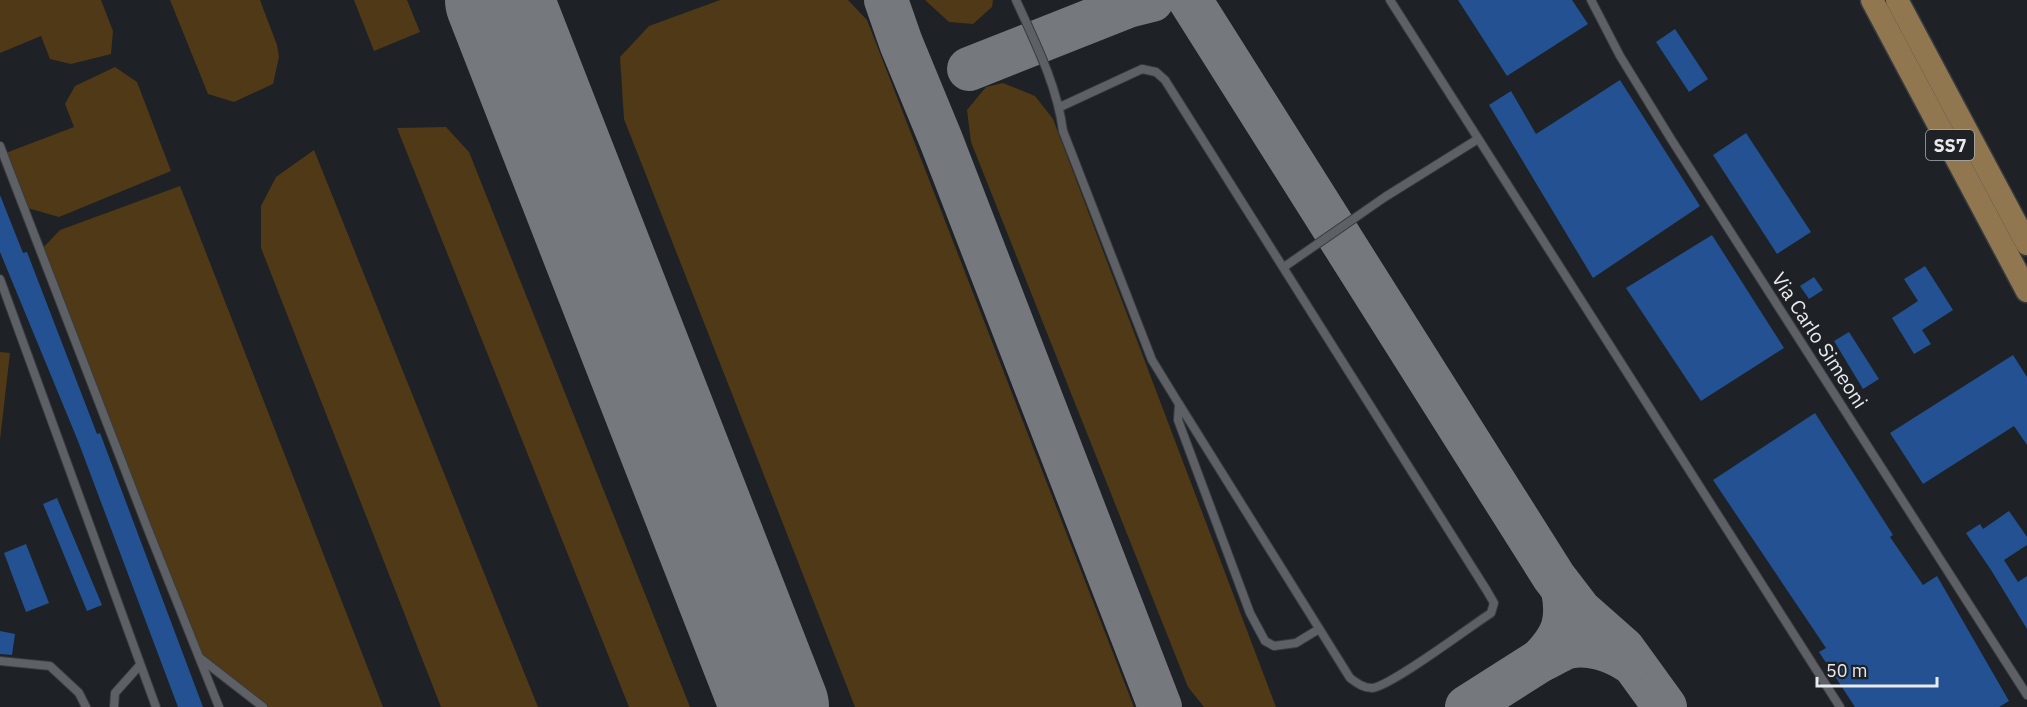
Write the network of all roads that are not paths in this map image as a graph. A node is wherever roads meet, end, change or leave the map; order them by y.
1 (1016, 0) edge
2 (1390, 0) edge
3 (1592, 0) edge
4 (1872, 0) edge
5 (1897, 0) edge
6 (1060, 106) junction
7 (1478, 139) junction
8 (0, 146) edge
9 (2027, 244) edge
10 (1284, 267) junction
11 (0, 279) edge
12 (2027, 291) edge
13 (4, 298) edge
14 (1179, 404) junction
15 (1319, 629) junction
16 (199, 657) junction
17 (0, 661) edge
18 (140, 665) junction
19 (2027, 695) edge
20 (86, 707) edge
21 (114, 707) edge
22 (156, 707) edge
23 (219, 707) edge
24 (263, 707) edge
25 (1840, 707) edge

1 - 6 lane
2 - 7 lane
3 - 19 lane, Via Carlo Simeoni
4 - 12 main road, SS7
5 - 9 main road, SS7
6 - 10 lane
6 - 14 lane
7 - 10 lane
7 - 25 lane
8 - 16 lane
10 - 15 lane
11 - 13 lane
13 - 18 lane
14 - 15 lane
14 - 15 lane
16 - 23 lane
16 - 24 lane
17 - 20 lane
18 - 21 lane
18 - 22 lane

